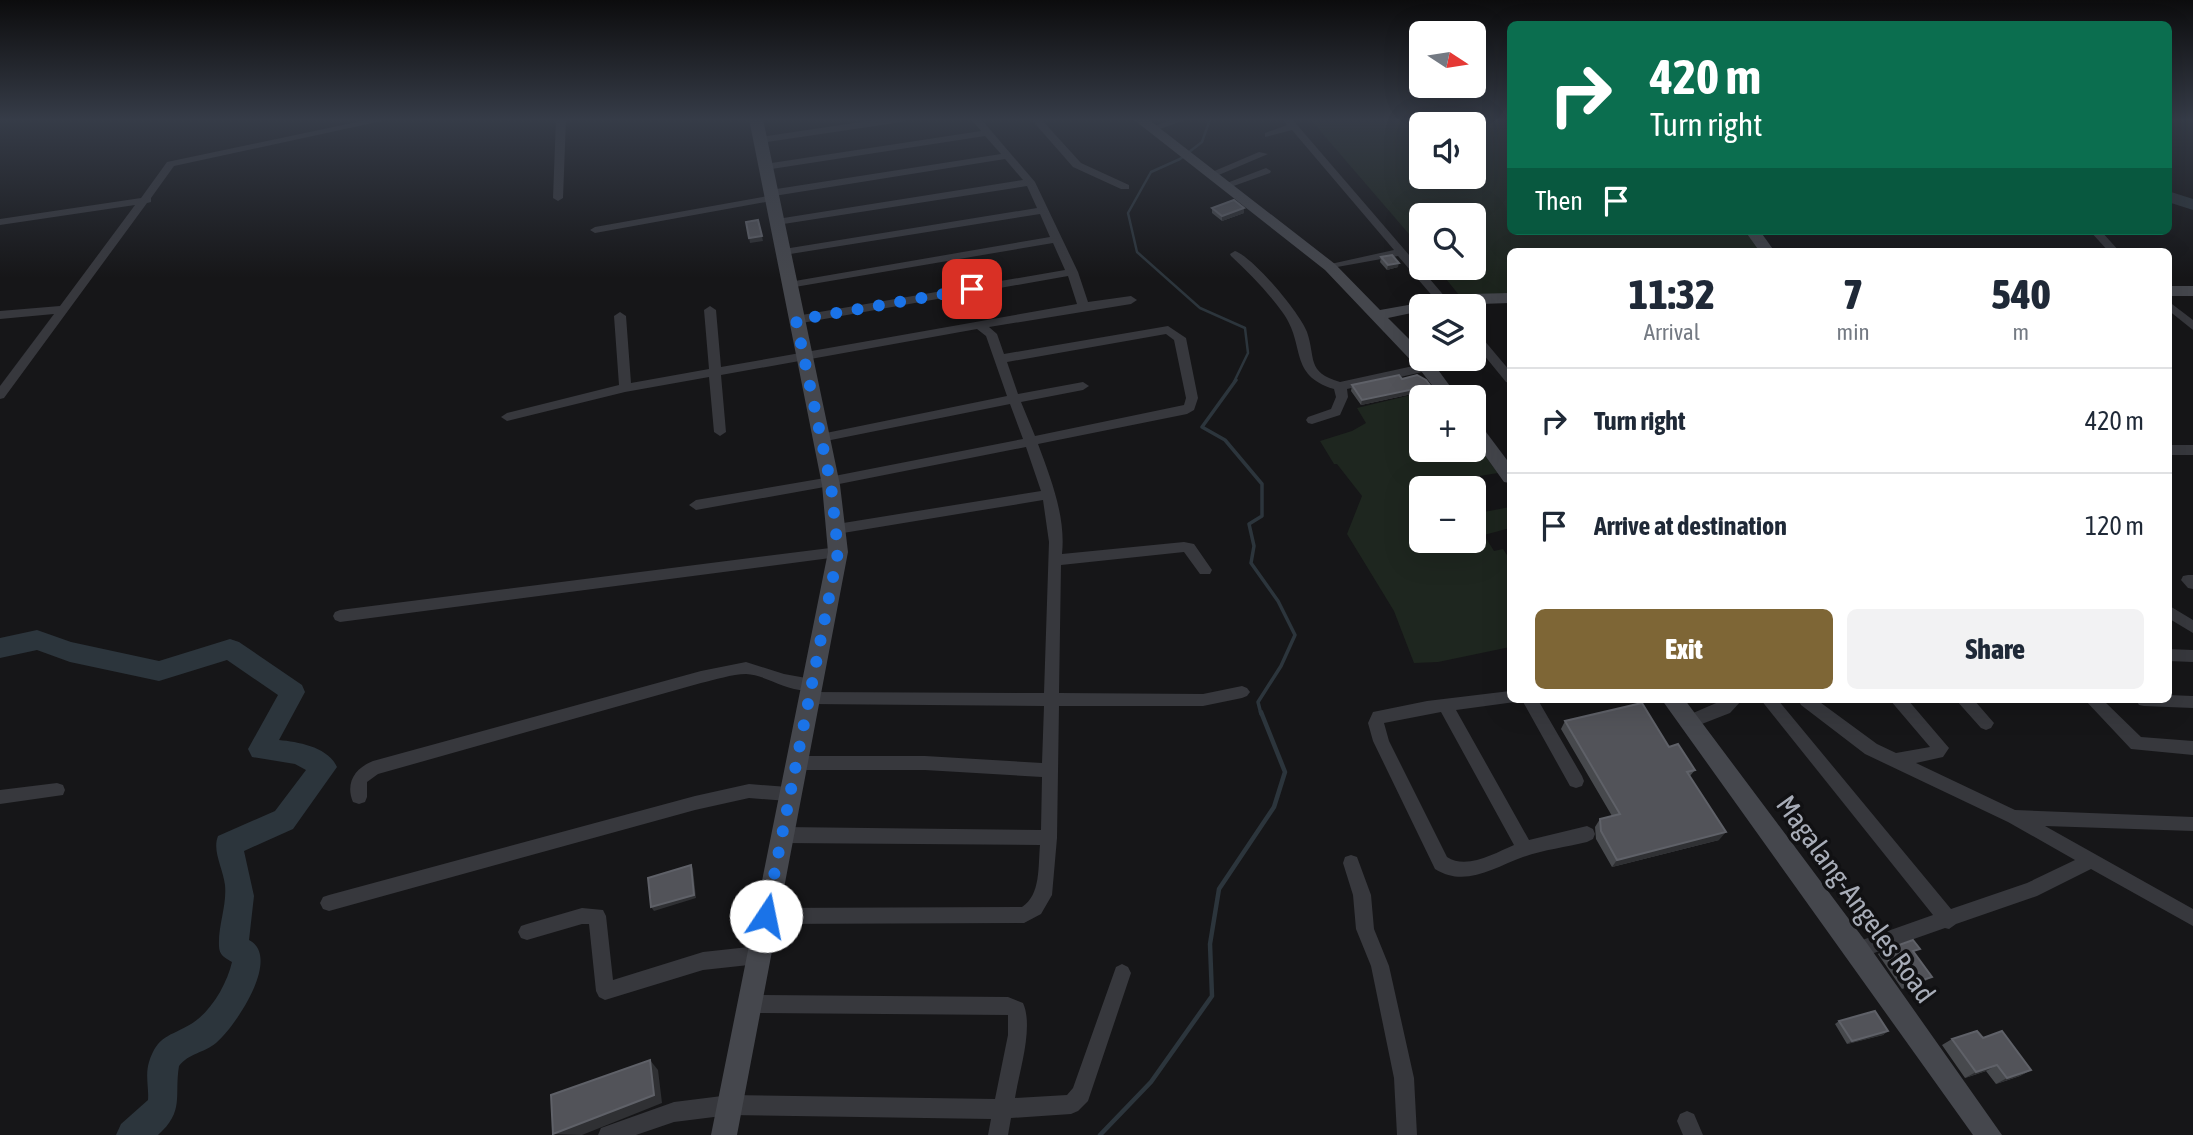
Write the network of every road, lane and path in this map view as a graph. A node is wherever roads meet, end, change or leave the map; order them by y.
1 (164, 172) edge
2 (559, 172) edge
3 (766, 172) edge
4 (911, 172) edge
5 (1022, 172) edge
6 (1092, 172) edge
7 (1206, 172) edge
8 (1218, 172) edge
9 (1266, 172) dead end
10 (1332, 172) edge
11 (1210, 175) junction
12 (1030, 182) junction
13 (1224, 186) junction
14 (1125, 187) dead end
15 (771, 195) junction
16 (558, 198) dead end
17 (146, 200) junction
18 (1044, 210) junction
19 (0, 222) edge
20 (777, 222) junction
21 (595, 230) dead end
22 (2099, 235) edge
23 (1057, 239) junction
24 (2111, 248) edge
25 (784, 252) junction
26 (1402, 252) junction
27 (1235, 254) dead end
28 (1330, 267) junction
29 (1072, 272) junction
30 (789, 285) junction
31 (2172, 291) edge
32 (2193, 291) edge
33 (1438, 294) edge
34 (1507, 299) edge
35 (1131, 300) dead end
36 (1486, 301) edge
37 (1084, 306) junction
38 (2172, 308) edge
39 (64, 309) junction
40 (1409, 309) edge
41 (710, 310) dead end
42 (0, 315) edge
43 (1378, 315) junction
44 (620, 316) dead end
45 (796, 320) junction
46 (979, 325) junction
47 (2193, 326) edge
48 (1409, 348) edge
49 (1486, 350) edge
50 (804, 357) junction
51 (1000, 359) junction
52 (1409, 371) edge
53 (1430, 371) edge
54 (714, 373) junction
55 (1507, 375) edge
56 (1441, 385) edge
57 (1083, 386) dead end
58 (1340, 386) junction
59 (625, 388) junction
60 (0, 395) edge
61 (1014, 399) junction
62 (507, 417) dead end
63 (1312, 420) dead end
64 (720, 432) dead end
65 (821, 438) junction
66 (1030, 443) junction
67 (1486, 443) edge
68 (2172, 450) edge
69 (2193, 450) edge
70 (1507, 469) edge
71 (830, 480) junction
72 (1047, 495) junction
73 (696, 505) dead end
74 (837, 529) junction
75 (838, 552) junction
76 (1054, 560) junction
77 (1205, 570) dead end
78 (2172, 614) edge
79 (340, 616) dead end
80 (2193, 628) edge
81 (2172, 655) edge
82 (2193, 656) edge
83 (811, 691) junction
84 (1242, 692) dead end
85 (1507, 697) edge
86 (1050, 698) junction
87 (2172, 701) edge
88 (2193, 702) edge
89 (1532, 703) edge
90 (1675, 703) edge
91 (1731, 703) edge
92 (1771, 703) edge
93 (1810, 703) edge
94 (1901, 703) edge
95 (1967, 703) edge
96 (2096, 703) edge
97 (1445, 705) junction
98 (1689, 722) junction
99 (1986, 723) dead end
100 (2193, 748) edge
101 (1896, 761) junction
102 (794, 763) junction
103 (1048, 769) junction
104 (1576, 781) dead end
105 (57, 790) dead end
106 (788, 794) junction
107 (0, 797) edge
108 (359, 797) dead end
109 (2014, 817) junction
110 (2193, 824) edge
111 (1587, 834) dead end
112 (783, 835) junction
113 (1049, 838) junction
114 (1525, 849) junction
115 (2090, 862) junction
116 (1351, 863) dead end
117 (329, 903) dead end
118 (766, 916) junction
119 (2193, 918) edge
120 (1949, 921) junction
121 (527, 932) dead end
122 (1857, 950) junction
123 (758, 955) junction
124 (1122, 974) dead end
125 (750, 1004) junction
126 (730, 1105) junction
127 (1002, 1109) junction
128 (608, 1135) edge
129 (724, 1135) edge
130 (998, 1135) edge
131 (1406, 1135) edge
132 (1989, 1135) edge

1 - 17 street
2 - 16 street
3 - 15 street
4 - 15 street
5 - 12 street
6 - 14 street
7 - 11 main road
8 - 11 street
9 - 13 street
10 - 26 street
11 - 13 main road
12 - 18 street
12 - 20 street
13 - 28 main road
15 - 20 street
15 - 21 street
17 - 19 street
17 - 39 street
18 - 23 street
18 - 25 street
20 - 25 street
22 - 24 street
23 - 29 street
23 - 30 street
25 - 30 street
26 - 28 street
26 - 33 street
27 - 58 street
28 - 43 main road
29 - 37 street
29 - 45 street
30 - 45 street
31 - 32 street
34 - 36 street
35 - 37 street
37 - 46 street
38 - 47 street
39 - 42 street
39 - 60 street
40 - 43 street
41 - 54 street
43 - 48 main road
44 - 59 street
45 - 50 street
46 - 50 street
46 - 51 street
49 - 55 street
50 - 54 street
50 - 65 street
51 - 61 street
51 - 66 street
52 - 58 street
53 - 56 main road
54 - 59 street
54 - 64 street
57 - 61 street
58 - 63 street
59 - 62 street
61 - 65 street
61 - 66 street
65 - 71 street
66 - 71 street
66 - 72 street
67 - 70 street
68 - 69 street
71 - 73 street
71 - 74 street
72 - 74 street
72 - 76 street
74 - 75 street
75 - 79 street
75 - 83 street
76 - 77 street
76 - 86 street
78 - 80 street
81 - 82 street
83 - 86 street
83 - 102 street
83 - 108 street
84 - 86 street
85 - 97 street
86 - 103 street
87 - 88 street
89 - 104 street
90 - 98 street, Magalang-Angeles Road
91 - 98 street
92 - 120 street
93 - 101 street
94 - 101 street
95 - 99 street
96 - 100 street
97 - 114 street
97 - 114 street
98 - 122 street, Magalang-Angeles Road
101 - 109 street
102 - 103 street
102 - 106 street
103 - 113 street
105 - 107 street
106 - 112 street
106 - 117 street
109 - 110 street
109 - 115 street
111 - 114 street
112 - 113 street
112 - 118 street
113 - 118 street
115 - 119 street
115 - 120 street
116 - 131 street
118 - 123 street
120 - 122 street
121 - 123 street
122 - 132 street, Magalang-Angeles Road
123 - 125 street
124 - 127 street
125 - 126 street
125 - 127 street
126 - 127 street
126 - 128 street
126 - 129 street
127 - 130 street

